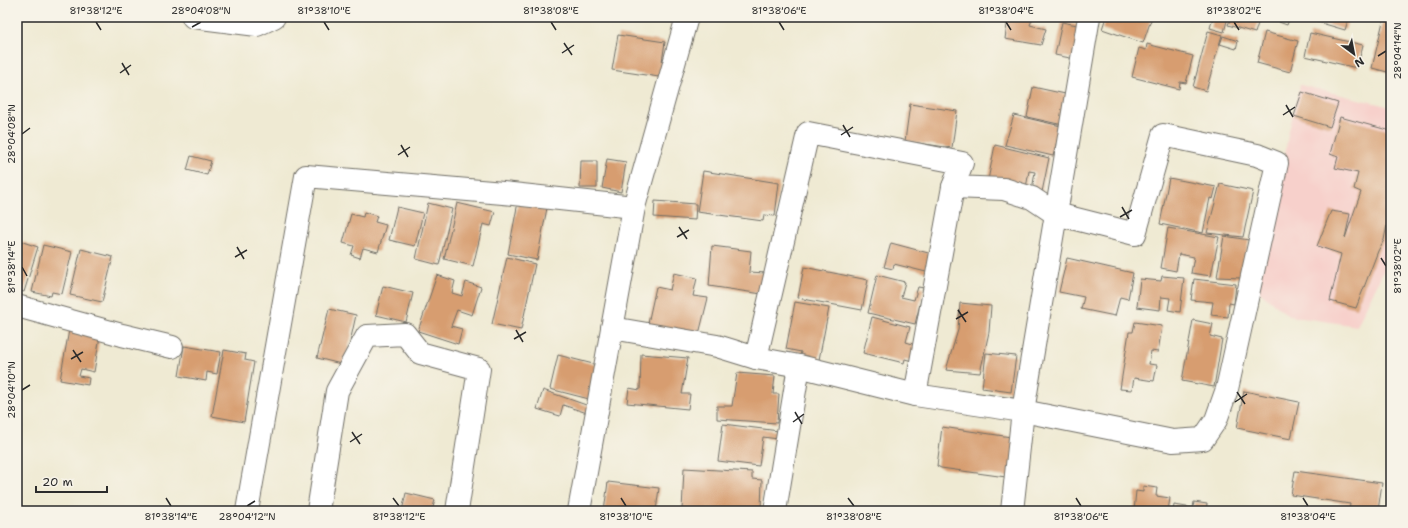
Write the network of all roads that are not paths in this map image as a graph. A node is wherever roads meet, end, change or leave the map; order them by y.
1 (193, 17) edge
2 (274, 17) edge
3 (687, 17) edge
4 (1089, 17) edge
5 (953, 187) junction
6 (634, 207) junction
7 (1056, 214) junction
8 (17, 306) edge
9 (612, 328) junction
10 (172, 347) dead end
11 (756, 358) junction
12 (799, 366) junction
13 (915, 395) junction
14 (1023, 411) junction
15 (247, 511) edge
16 (318, 511) edge
17 (457, 511) edge
18 (579, 511) edge
19 (775, 511) edge
20 (1012, 511) edge

1 - 2 street
3 - 6 street
4 - 7 street
5 - 7 street
5 - 11 street
5 - 13 street
6 - 9 street
6 - 15 street
7 - 14 street
7 - 14 street
8 - 10 street
9 - 11 street
9 - 18 street
11 - 12 street
12 - 13 street
12 - 19 street
13 - 14 street
14 - 20 street
16 - 17 street

